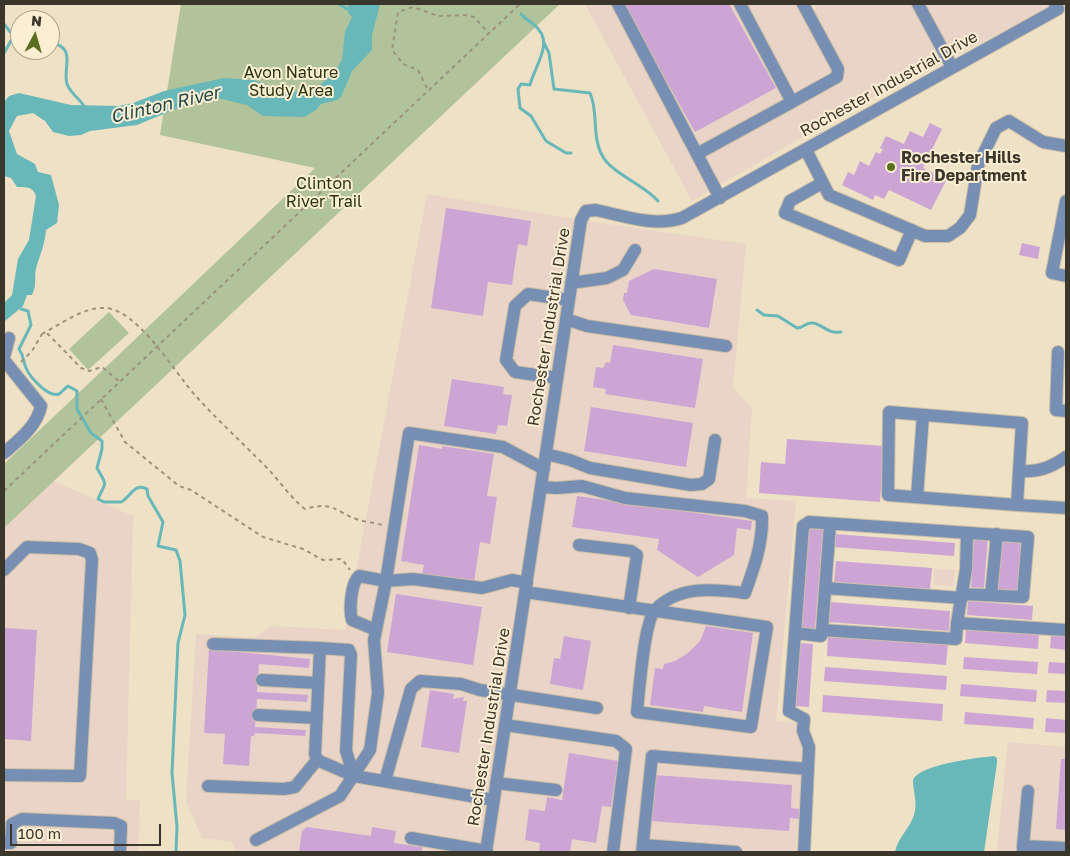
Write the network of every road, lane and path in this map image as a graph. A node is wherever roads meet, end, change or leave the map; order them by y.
1 (418, 4) edge
2 (520, 4) edge
3 (618, 4) edge
4 (740, 4) edge
5 (803, 4) edge
6 (918, 4) edge
7 (1056, 6) edge
8 (418, 8) junction
9 (489, 33) junction
10 (952, 67) junction
11 (428, 89) junction
12 (792, 102) junction
13 (1066, 146) edge
14 (806, 150) junction
15 (697, 154) junction
16 (822, 183) junction
17 (720, 198) junction
18 (1066, 201) edge
19 (912, 230) junction
20 (635, 250) dead end
21 (1066, 276) edge
22 (571, 283) junction
23 (569, 300) junction
24 (566, 320) junction
25 (42, 334) junction
26 (10, 338) dead end
27 (158, 346) junction
28 (726, 346) dead end
29 (1058, 352) dead end
30 (4, 358) edge
31 (21, 361) dead end
32 (557, 378) junction
33 (120, 382) junction
34 (101, 399) junction
35 (1066, 411) edge
36 (923, 415) junction
37 (715, 440) dead end
38 (4, 454) edge
39 (546, 454) junction
40 (1066, 457) edge
41 (544, 469) junction
42 (1019, 471) junction
43 (541, 487) junction
44 (4, 491) edge
45 (917, 497) junction
46 (1017, 504) junction
47 (1066, 508) edge
48 (830, 525) junction
49 (394, 528) junction
50 (997, 534) junction
51 (966, 535) junction
52 (579, 545) dead end
53 (4, 570) edge
54 (356, 578) junction
55 (386, 580) junction
56 (526, 587) junction
57 (825, 588) junction
58 (991, 595) junction
59 (962, 596) junction
60 (629, 608) junction
61 (654, 612) junction
62 (957, 623) junction
63 (376, 630) junction
64 (822, 630) junction
65 (1066, 630) edge
66 (795, 634) junction
67 (213, 644) dead end
68 (320, 648) junction
69 (262, 680) dead end
70 (318, 683) junction
71 (510, 694) junction
72 (597, 708) dead end
73 (258, 714) dead end
74 (317, 718) junction
75 (505, 725) junction
76 (318, 760) junction
77 (808, 768) junction
78 (4, 775) edge
79 (354, 776) junction
80 (386, 782) junction
81 (496, 783) junction
82 (208, 786) dead end
83 (556, 790) dead end
84 (1028, 791) dead end
85 (494, 800) junction
86 (411, 838) dead end
87 (256, 840) dead end
88 (4, 843) edge
89 (1066, 848) edge
90 (643, 849) edge
91 (1023, 849) edge
92 (120, 852) edge
93 (487, 852) edge
94 (613, 852) edge
95 (736, 852) edge
96 (804, 852) edge

1 - 8 path
2 - 9 path
3 - 15 street
4 - 12 street
5 - 12 street
6 - 10 street
7 - 10 street, Rochester Industrial Drive
8 - 9 path
8 - 11 path
9 - 11 path
10 - 14 street, Rochester Industrial Drive
11 - 27 path
12 - 15 street
13 - 19 street
14 - 16 street
14 - 17 street, Rochester Industrial Drive
15 - 17 street
16 - 19 street
16 - 19 street
17 - 22 street, Rochester Industrial Drive
18 - 21 street
20 - 22 street
22 - 23 street, Rochester Industrial Drive
23 - 24 street, Rochester Industrial Drive
23 - 32 street
24 - 28 street
24 - 32 street, Rochester Industrial Drive
25 - 27 path
25 - 31 path
25 - 33 path
26 - 30 street
27 - 33 path
27 - 49 path
29 - 35 street
30 - 38 street
32 - 39 street, Rochester Industrial Drive
33 - 34 path
34 - 44 path
34 - 54 path
36 - 42 street
36 - 45 street
36 - 45 street
37 - 39 street
39 - 41 street, Rochester Industrial Drive
40 - 42 street
41 - 43 street, Rochester Industrial Drive
41 - 49 street
42 - 46 street
43 - 56 street, Rochester Industrial Drive
43 - 61 street
45 - 46 street
46 - 47 street
48 - 51 street
48 - 57 street
48 - 66 street
49 - 55 street
50 - 51 street
50 - 58 street
50 - 58 street
51 - 59 street
52 - 60 street
53 - 78 street
54 - 55 street
54 - 63 street
55 - 56 street
55 - 63 street
56 - 60 street
56 - 71 street, Rochester Industrial Drive
57 - 59 street
57 - 64 street
58 - 59 street
59 - 62 street
60 - 61 street
61 - 61 street
62 - 64 street
62 - 65 street
63 - 79 street
64 - 66 street
66 - 77 street
67 - 68 street
68 - 70 street
68 - 79 street
69 - 70 street
70 - 74 street
71 - 72 street
71 - 75 street, Rochester Industrial Drive
71 - 80 street
73 - 74 street
74 - 76 street
75 - 81 street, Rochester Industrial Drive
75 - 94 street
76 - 79 street
76 - 82 street
77 - 90 street
77 - 96 street
79 - 80 street
79 - 87 street
80 - 85 street
81 - 83 street
81 - 85 street, Rochester Industrial Drive
84 - 91 street
85 - 93 street, Rochester Industrial Drive
86 - 93 street
88 - 92 street
89 - 91 street
90 - 95 street

